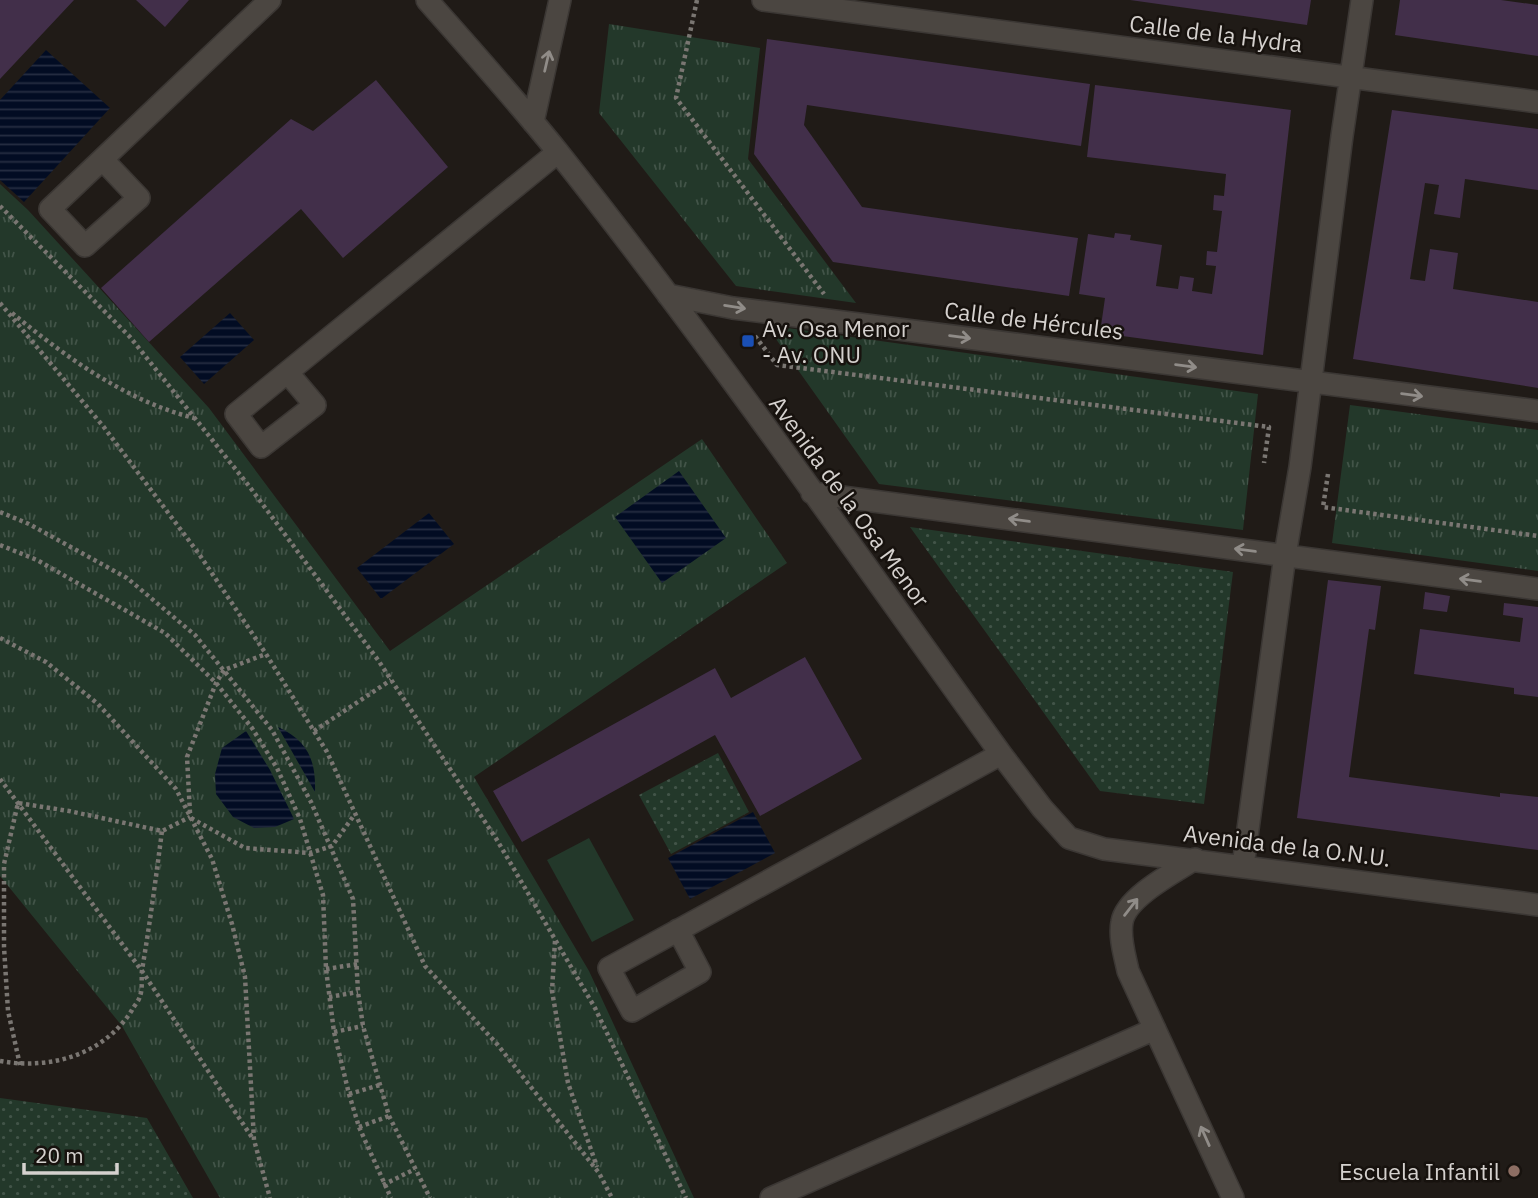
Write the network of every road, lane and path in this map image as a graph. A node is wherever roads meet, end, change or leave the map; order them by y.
1 (270, 0) edge
2 (426, 0) edge
3 (561, 0) edge
4 (697, 0) edge
5 (763, 0) edge
6 (1363, 0) edge
7 (1352, 76) junction
8 (1538, 102) edge
9 (533, 122) junction
10 (558, 152) junction
11 (103, 160) dead end
12 (0, 206) edge
13 (668, 295) junction
14 (1, 304) edge
15 (733, 308) junction
16 (845, 322) junction
17 (288, 373) dead end
18 (1311, 382) junction
19 (1538, 411) edge
20 (195, 418) junction
21 (1264, 463) dead end
22 (1329, 469) dead end
23 (812, 493) junction
24 (0, 512) edge
25 (1538, 536) edge
26 (0, 545) edge
27 (1285, 555) junction
28 (1538, 589) edge
29 (0, 638) edge
30 (266, 654) junction
31 (224, 670) junction
32 (391, 680) junction
33 (216, 683) junction
34 (314, 731) junction
35 (1001, 754) junction
36 (0, 781) edge
37 (18, 803) junction
38 (1042, 808) joint
39 (355, 814) junction
40 (190, 817) junction
41 (162, 831) junction
42 (332, 846) junction
43 (310, 853) junction
44 (1195, 859) junction
45 (1243, 866) junction
46 (1538, 905) edge
47 (678, 930) dead end
48 (555, 940) junction
49 (358, 964) junction
50 (326, 969) junction
51 (142, 971) junction
52 (358, 992) junction
53 (329, 997) junction
54 (363, 1026) junction
55 (1155, 1029) junction
56 (334, 1032) junction
57 (0, 1061) edge
58 (20, 1065) junction
59 (380, 1085) junction
60 (349, 1094) junction
61 (389, 1115) junction
62 (359, 1127) junction
63 (254, 1140) junction
64 (415, 1169) junction
65 (599, 1173) junction
66 (383, 1185) junction
67 (805, 1191) edge
68 (270, 1198) edge
69 (391, 1198) edge
70 (430, 1198) edge
71 (613, 1198) edge
72 (686, 1198) edge
73 (771, 1198) edge
74 (1233, 1198) edge

1 - 11 street
2 - 9 street, Avenida de la Osa Menor
9 -> 3 street
4 - 16 path
5 - 7 street, Calle de la Hydra
6 - 7 street
7 - 8 street, Calle de la Hydra
7 - 18 street
9 - 10 street, Avenida de la Osa Menor
10 - 13 street, Avenida de la Osa Menor
10 - 17 street
12 - 20 path
13 - 15 street, Calle de Hércules
13 - 23 street, Avenida de la Osa Menor
14 - 20 path
14 - 30 path
15 -> 16 street, Calle de Hércules
15 - 21 path
16 -> 18 street, Calle de Hércules
18 -> 19 street, Calle de Hércules
18 - 27 street
20 - 32 path
22 - 25 path
27 -> 23 street
23 - 35 street, Avenida de la Osa Menor
24 - 31 path
26 - 33 path
28 -> 27 street
27 - 45 street
29 - 40 path
30 - 31 path
30 - 34 path
31 - 33 path
31 - 42 path
32 - 34 path
32 - 48 path
33 - 40 path
33 - 43 path
34 - 39 path
35 - 38 street, Avenida de la Osa Menor
35 - 47 street
36 - 37 path
37 - 41 path
37 - 51 path
37 - 58 path
38 - 44 street, Avenida de la O.N.U.
39 - 42 path
39 - 65 path
40 - 41 path
40 - 43 path
40 - 63 path
41 - 51 path
42 - 43 path
42 - 49 path
43 - 50 path
44 - 45 street, Avenida de la O.N.U.
55 -> 44 street
45 - 46 street, Avenida de la O.N.U.
48 - 65 path
48 - 72 path
49 - 50 path
49 - 52 path
50 - 53 path
51 - 58 path
51 - 63 path
52 - 53 path
52 - 54 path
53 - 56 path
54 - 56 path
54 - 59 path
55 - 67 street
74 -> 55 street
56 - 60 path
57 - 58 path
59 - 60 path
59 - 61 path
60 - 62 path
61 - 62 path
61 - 64 path
62 - 66 path
63 - 68 path
64 - 66 path
64 - 70 path
65 - 71 path
66 - 69 path
67 - 73 street

